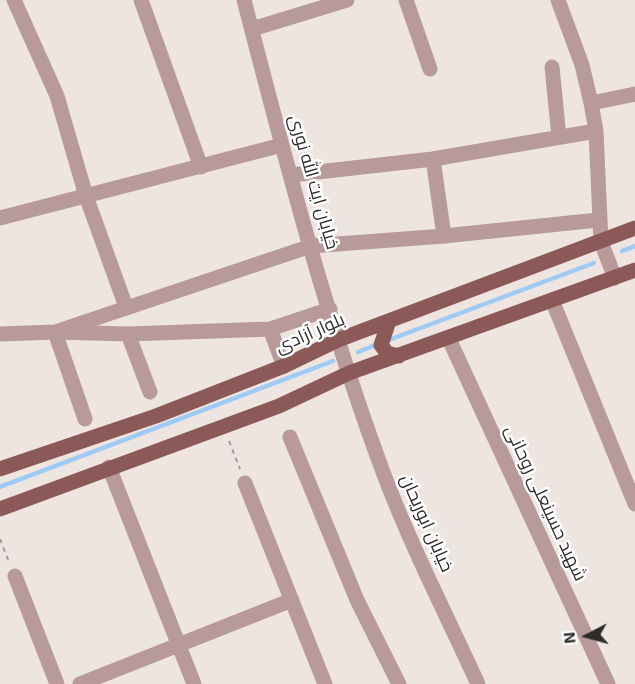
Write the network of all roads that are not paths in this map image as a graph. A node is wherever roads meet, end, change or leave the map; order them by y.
1 (14, 0) edge
2 (141, 0) edge
3 (244, 0) edge
4 (347, 0) edge
5 (406, 0) edge
6 (558, 0) edge
7 (252, 29) junction
8 (552, 67) dead end
9 (430, 69) dead end
10 (635, 94) edge
11 (591, 103) junction
12 (596, 131) junction
13 (559, 137) junction
14 (282, 145) junction
15 (433, 159) junction
16 (201, 167) junction
17 (291, 175) junction
18 (86, 196) junction
19 (0, 218) edge
20 (598, 220) junction
21 (635, 228) edge
22 (444, 236) junction
23 (601, 242) junction
24 (311, 246) junction
25 (635, 270) edge
26 (615, 278) junction
27 (552, 300) junction
28 (126, 307) junction
29 (330, 309) junction
30 (389, 321) junction
31 (270, 329) junction
32 (55, 332) junction
33 (0, 334) edge
34 (128, 334) junction
35 (450, 339) junction
36 (338, 340) junction
37 (399, 356) junction
38 (284, 366) junction
39 (349, 373) junction
40 (150, 392) dead end
41 (85, 419) dead end
42 (290, 437) dead end
43 (109, 467) junction
44 (0, 469) edge
45 (245, 483) road end
46 (635, 504) edge
47 (0, 509) edge
48 (15, 576) road end
49 (291, 600) junction
50 (179, 645) junction
51 (57, 684) edge
52 (80, 684) edge
53 (194, 684) edge
54 (325, 684) edge
55 (399, 684) edge
56 (478, 684) edge
57 (608, 684) edge

1 - 18 street
2 - 16 street
3 - 7 street, خیابان ایت الله نوری
4 - 7 street
5 - 9 street
6 - 11 street
7 - 14 street, خیابان ایت الله نوری
8 - 13 street
10 - 11 street
11 - 12 street
12 - 13 street
12 - 20 street
13 - 15 street
14 - 16 street
14 - 17 street, خیابان ایت الله نوری
15 - 17 street
15 - 22 street
16 - 18 street
17 - 24 street, خیابان ایت الله نوری
18 - 19 street
18 - 28 street
20 - 22 street
20 - 23 street
21 - 23 main road, بلوار آزادی
22 - 24 street
23 - 26 street
23 - 30 main road, بلوار آزادی
24 - 28 street
24 - 29 street, خیابان ایت الله نوری
25 - 26 main road
26 - 27 main road
27 - 35 main road
27 - 46 street
28 - 32 street
29 - 31 street
29 - 36 street, خیابان ایت الله نوری
30 - 36 main road, بلوار آزادی
30 - 37 main road
31 - 34 street
31 - 38 street
32 - 33 street
32 - 34 street
32 - 41 street
34 - 40 street
35 - 37 main road
35 - 57 street, شهید حسینعلی روحانی
36 - 38 main road, بلوار آزادی
36 - 39 street, خیابان ایت الله نوری
37 - 39 main road
38 - 44 main road, بلوار آزادی
39 - 43 main road
39 - 56 street, خیابان ابوریحان
42 - 55 street
43 - 47 main road
43 - 50 street
45 - 49 street
48 - 51 street
49 - 50 street
49 - 54 street
50 - 52 street
50 - 53 street

